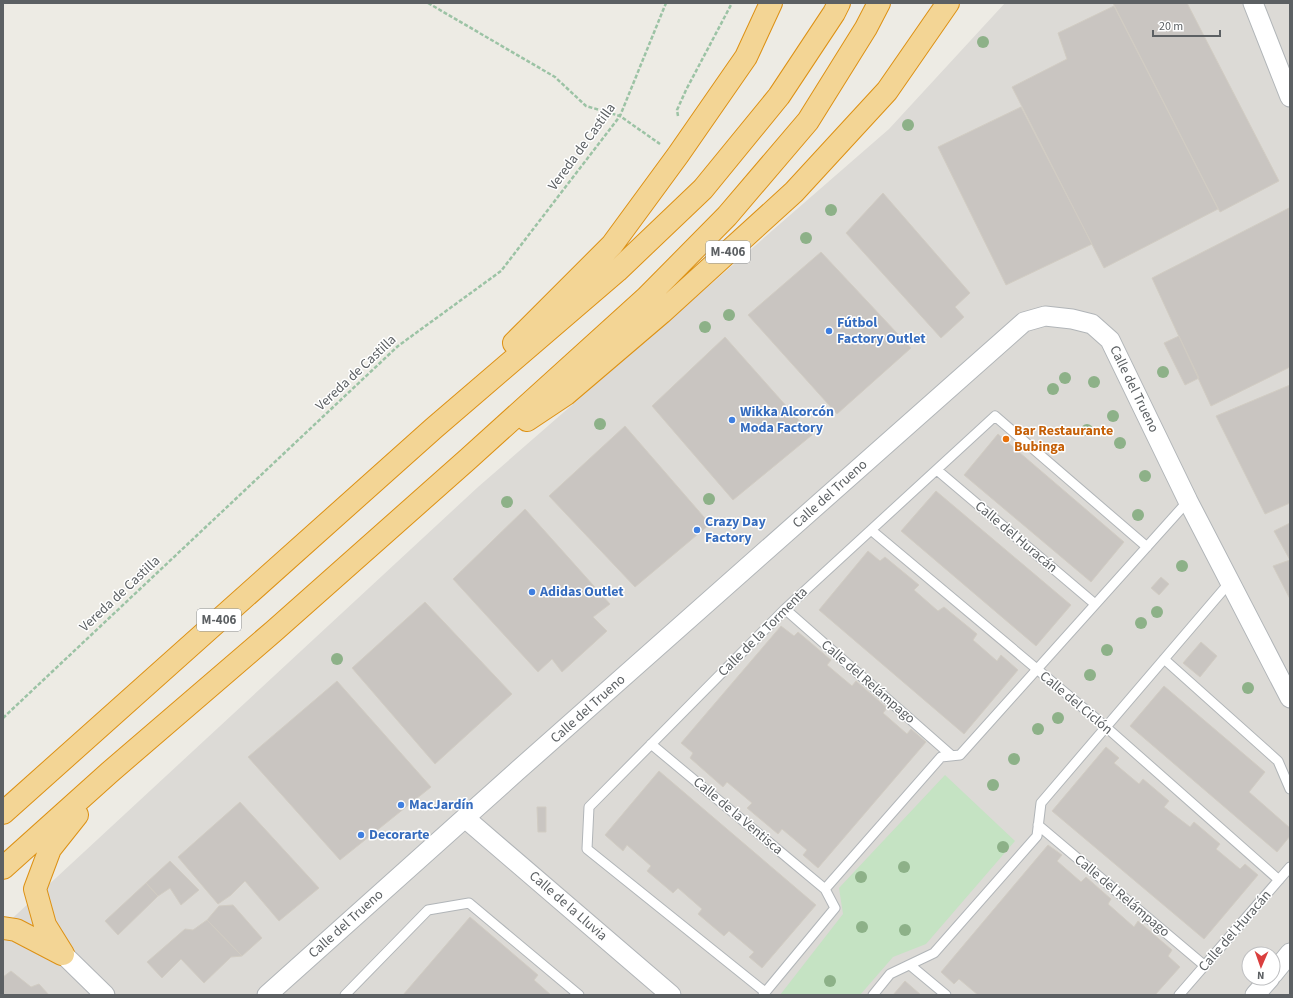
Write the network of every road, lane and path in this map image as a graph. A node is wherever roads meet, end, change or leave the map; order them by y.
1 (428, 3) edge
2 (666, 3) edge
3 (732, 3) edge
4 (771, 3) edge
5 (839, 3) edge
6 (879, 3) edge
7 (948, 3) edge
8 (1253, 3) edge
9 (1290, 97) edge
10 (620, 116) junction
11 (679, 123) dead end
12 (678, 155) junction
13 (434, 428) junction
14 (468, 459) junction
15 (936, 470) junction
16 (1188, 501) junction
17 (871, 530) junction
18 (1147, 547) junction
19 (1230, 582) junction
20 (1095, 604) junction
21 (785, 609) junction
22 (1164, 659) junction
23 (1036, 670) junction
24 (1290, 698) edge
25 (3, 718) edge
26 (1106, 727) junction
27 (651, 744) junction
28 (952, 756) junction
29 (110, 772) junction
30 (1290, 788) edge
31 (3, 812) edge
32 (465, 818) junction
33 (1038, 825) junction
34 (3, 868) edge
35 (1290, 868) edge
36 (1279, 880) junction
37 (825, 889) junction
38 (3, 928) edge
39 (1290, 953) edge
40 (63, 954) junction
41 (1281, 964) edge
42 (910, 965) junction
43 (1205, 966) junction
44 (1263, 986) edge
45 (764, 993) edge
46 (105, 995) edge
47 (267, 995) edge
48 (345, 995) edge
49 (579, 995) edge
50 (671, 995) edge
51 (873, 995) edge
52 (946, 995) edge
53 (1179, 995) edge
54 (1256, 995) edge

1 - 10 path
2 - 10 path, Vereda de Castilla
3 - 11 path
4 - 12 highway, M-406
5 - 13 highway, M-406
6 - 14 highway, M-406
7 - 14 highway, M-406
8 - 9 street
10 - 12 path
10 - 25 path, Vereda de Castilla
12 - 13 highway, M-406
13 - 31 highway, M-406
14 - 29 highway, M-406
15 - 17 lane, Calle de la Tormenta
15 - 18 lane, Calle de la Tormenta
15 - 20 lane, Calle del Huracán
16 - 18 lane
16 - 19 street, Calle del Trueno
16 - 32 street, Calle del Trueno
17 - 21 lane, Calle de la Tormenta
17 - 23 lane, Calle del Ciclón
18 - 20 lane
19 - 22 lane
19 - 24 street, Calle del Trueno
20 - 23 lane
21 - 27 lane, Calle de la Tormenta
21 - 28 lane, Calle del Relámpago
22 - 26 lane
22 - 30 lane
23 - 26 lane, Calle del Ciclón
23 - 28 lane
26 - 33 lane
26 - 36 lane, Calle del Ciclón
27 - 37 lane, Calle de la Ventisca
27 - 45 lane, Calle de la Tormenta
28 - 37 lane
29 - 34 highway, M-406
29 - 40 highway
32 - 47 street, Calle del Trueno
32 - 50 street, Calle de la Lluvia
33 - 42 lane
33 - 43 lane, Calle del Relámpago
35 - 36 lane, Calle del Huracán
36 - 43 lane, Calle del Huracán
37 - 45 lane
38 - 40 highway
39 - 41 street
40 - 46 street
42 - 51 lane
42 - 52 lane
43 - 53 lane, Calle del Huracán
44 - 54 street
48 - 49 lane

